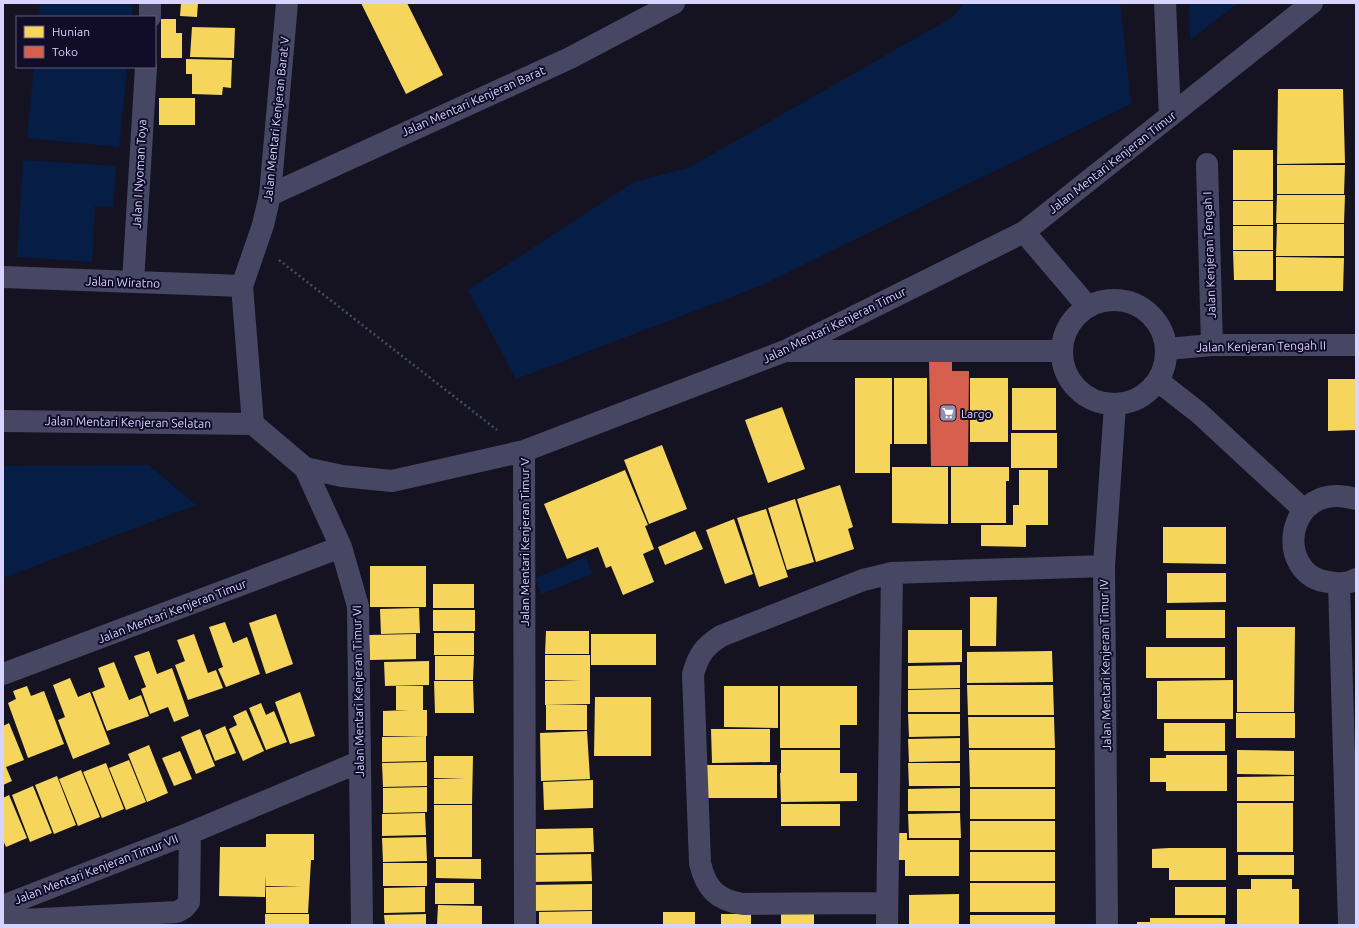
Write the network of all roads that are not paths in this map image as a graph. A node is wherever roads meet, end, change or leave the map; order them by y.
1 (150, 3) edge
2 (287, 3) edge
3 (674, 3) edge
4 (1165, 3) edge
5 (1312, 3) edge
6 (150, 16) edge
7 (146, 68) edge
8 (1170, 116) junction
9 (1206, 164) dead end
10 (270, 194) junction
11 (1024, 232) junction
12 (3, 277) edge
13 (133, 282) junction
14 (242, 286) junction
15 (1088, 306) junction
16 (1212, 345) junction
17 (1356, 345) edge
18 (1167, 349) junction
19 (785, 351) junction
20 (1062, 351) junction
21 (1158, 381) junction
22 (1115, 405) junction
23 (3, 421) edge
24 (253, 424) junction
25 (524, 451) junction
26 (305, 468) junction
27 (1356, 499) edge
28 (1304, 510) junction
29 (341, 547) junction
30 (1104, 566) junction
31 (892, 573) junction
32 (1348, 581) edge
33 (3, 674) edge
34 (359, 762) junction
35 (190, 833) junction
36 (887, 903) junction
37 (3, 906) edge
38 (3, 921) edge
39 (362, 925) edge
40 (525, 925) edge
41 (887, 925) edge
42 (1107, 925) edge
43 (1349, 925) edge

1 - 6 street
2 - 10 street, Jalan Mentari Kenjeran Barat V
3 - 10 street, Jalan Mentari Kenjeran Barat
4 - 8 street
5 - 8 street, Jalan Mentari Kenjeran Timur
7 - 13 street, Jalan I Nyoman Toya
8 - 11 street, Jalan Mentari Kenjeran Timur
9 - 16 street, Jalan Kenjeran Tengah I
10 - 14 street, Jalan Mentari Kenjeran Barat V
11 - 15 street
11 - 19 street, Jalan Mentari Kenjeran Timur
12 - 13 street, Jalan Wiratno
13 - 14 street, Jalan Wiratno
14 - 24 street, Jalan Mentari Kenjeran Barat V
15 - 18 street
15 - 20 street
16 - 17 street, Jalan Kenjeran Tengah II
16 - 18 street, Jalan Kenjeran Tengah II
18 - 21 street
19 - 20 street
19 - 25 street, Jalan Mentari Kenjeran Timur
20 - 22 street
21 - 22 street
21 - 28 street
22 - 30 street, Jalan Mentari Kenjeran Timur IV
23 - 24 street, Jalan Mentari Kenjeran Selatan
24 - 26 street, Jalan Mentari Kenjeran Timur
25 - 26 street, Jalan Mentari Kenjeran Timur
25 - 40 street, Jalan Mentari Kenjeran Timur V
26 - 29 street, Jalan Mentari Kenjeran Timur VI
27 - 28 street
28 - 32 street
29 - 33 street, Jalan Mentari Kenjeran Timur
29 - 34 street, Jalan Mentari Kenjeran Timur VI
30 - 31 street
30 - 42 street, Jalan Mentari Kenjeran Timur IV
31 - 36 street
31 - 36 street
32 - 43 street
34 - 35 street, Jalan Mentari Kenjeran Timur VII
34 - 39 street, Jalan Mentari Kenjeran Timur VI
35 - 37 street, Jalan Mentari Kenjeran Timur VII
35 - 38 street, Jalan Mentari Kenjeran Timur VII
36 - 41 street

